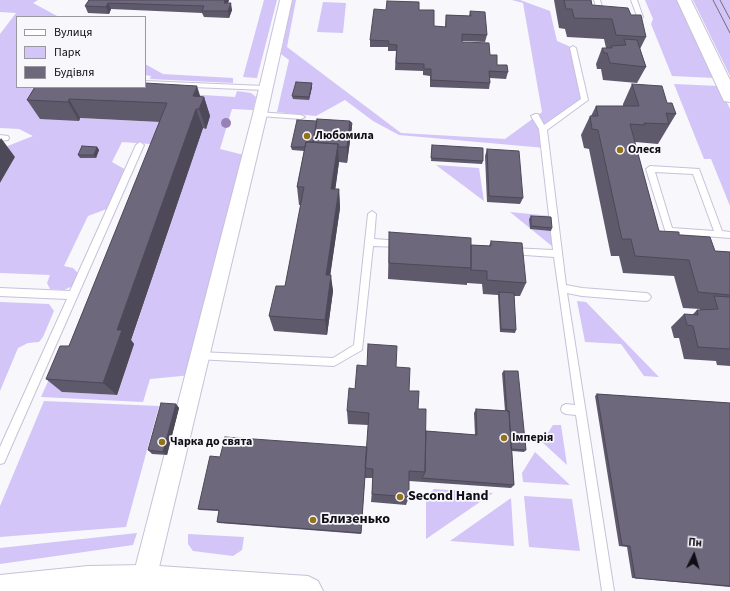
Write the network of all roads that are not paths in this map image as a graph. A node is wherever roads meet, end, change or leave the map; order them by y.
1 (286, 0) edge
2 (597, 0) edge
3 (634, 0) edge
4 (684, 0) edge
5 (610, 20) edge
6 (626, 21) edge
7 (573, 48) dead end
8 (146, 83) edge
9 (264, 88) junction
10 (730, 96) edge
11 (260, 114) junction
12 (535, 116) dead end
13 (301, 117) dead end
14 (543, 129) junction
15 (140, 144) dead end
16 (372, 214) dead end
17 (720, 234) junction
18 (730, 234) edge
19 (369, 242) junction
20 (407, 244) edge
21 (505, 250) edge
22 (558, 254) junction
23 (562, 288) junction
24 (0, 292) edge
25 (72, 295) junction
26 (646, 297) dead end
27 (199, 356) junction
28 (566, 409) dead end
29 (580, 410) junction
30 (0, 459) edge
31 (144, 580) junction
32 (86, 586) edge
33 (0, 590) edge
34 (308, 591) edge
35 (608, 591) edge

1 - 9 street
2 - 5 lane
3 - 6 lane
4 - 10 main road
7 - 14 lane
8 - 9 lane
9 - 11 street
11 - 13 lane
11 - 27 street
12 - 14 lane
14 - 22 lane
15 - 25 lane
16 - 19 lane
17 - 17 lane
17 - 18 lane
19 - 20 lane
19 - 27 lane
21 - 22 lane
22 - 23 lane
23 - 26 lane
23 - 29 lane
24 - 25 lane
25 - 30 lane
27 - 31 street
28 - 29 lane
29 - 35 lane
31 - 32 main road
31 - 34 main road
32 - 33 main road

